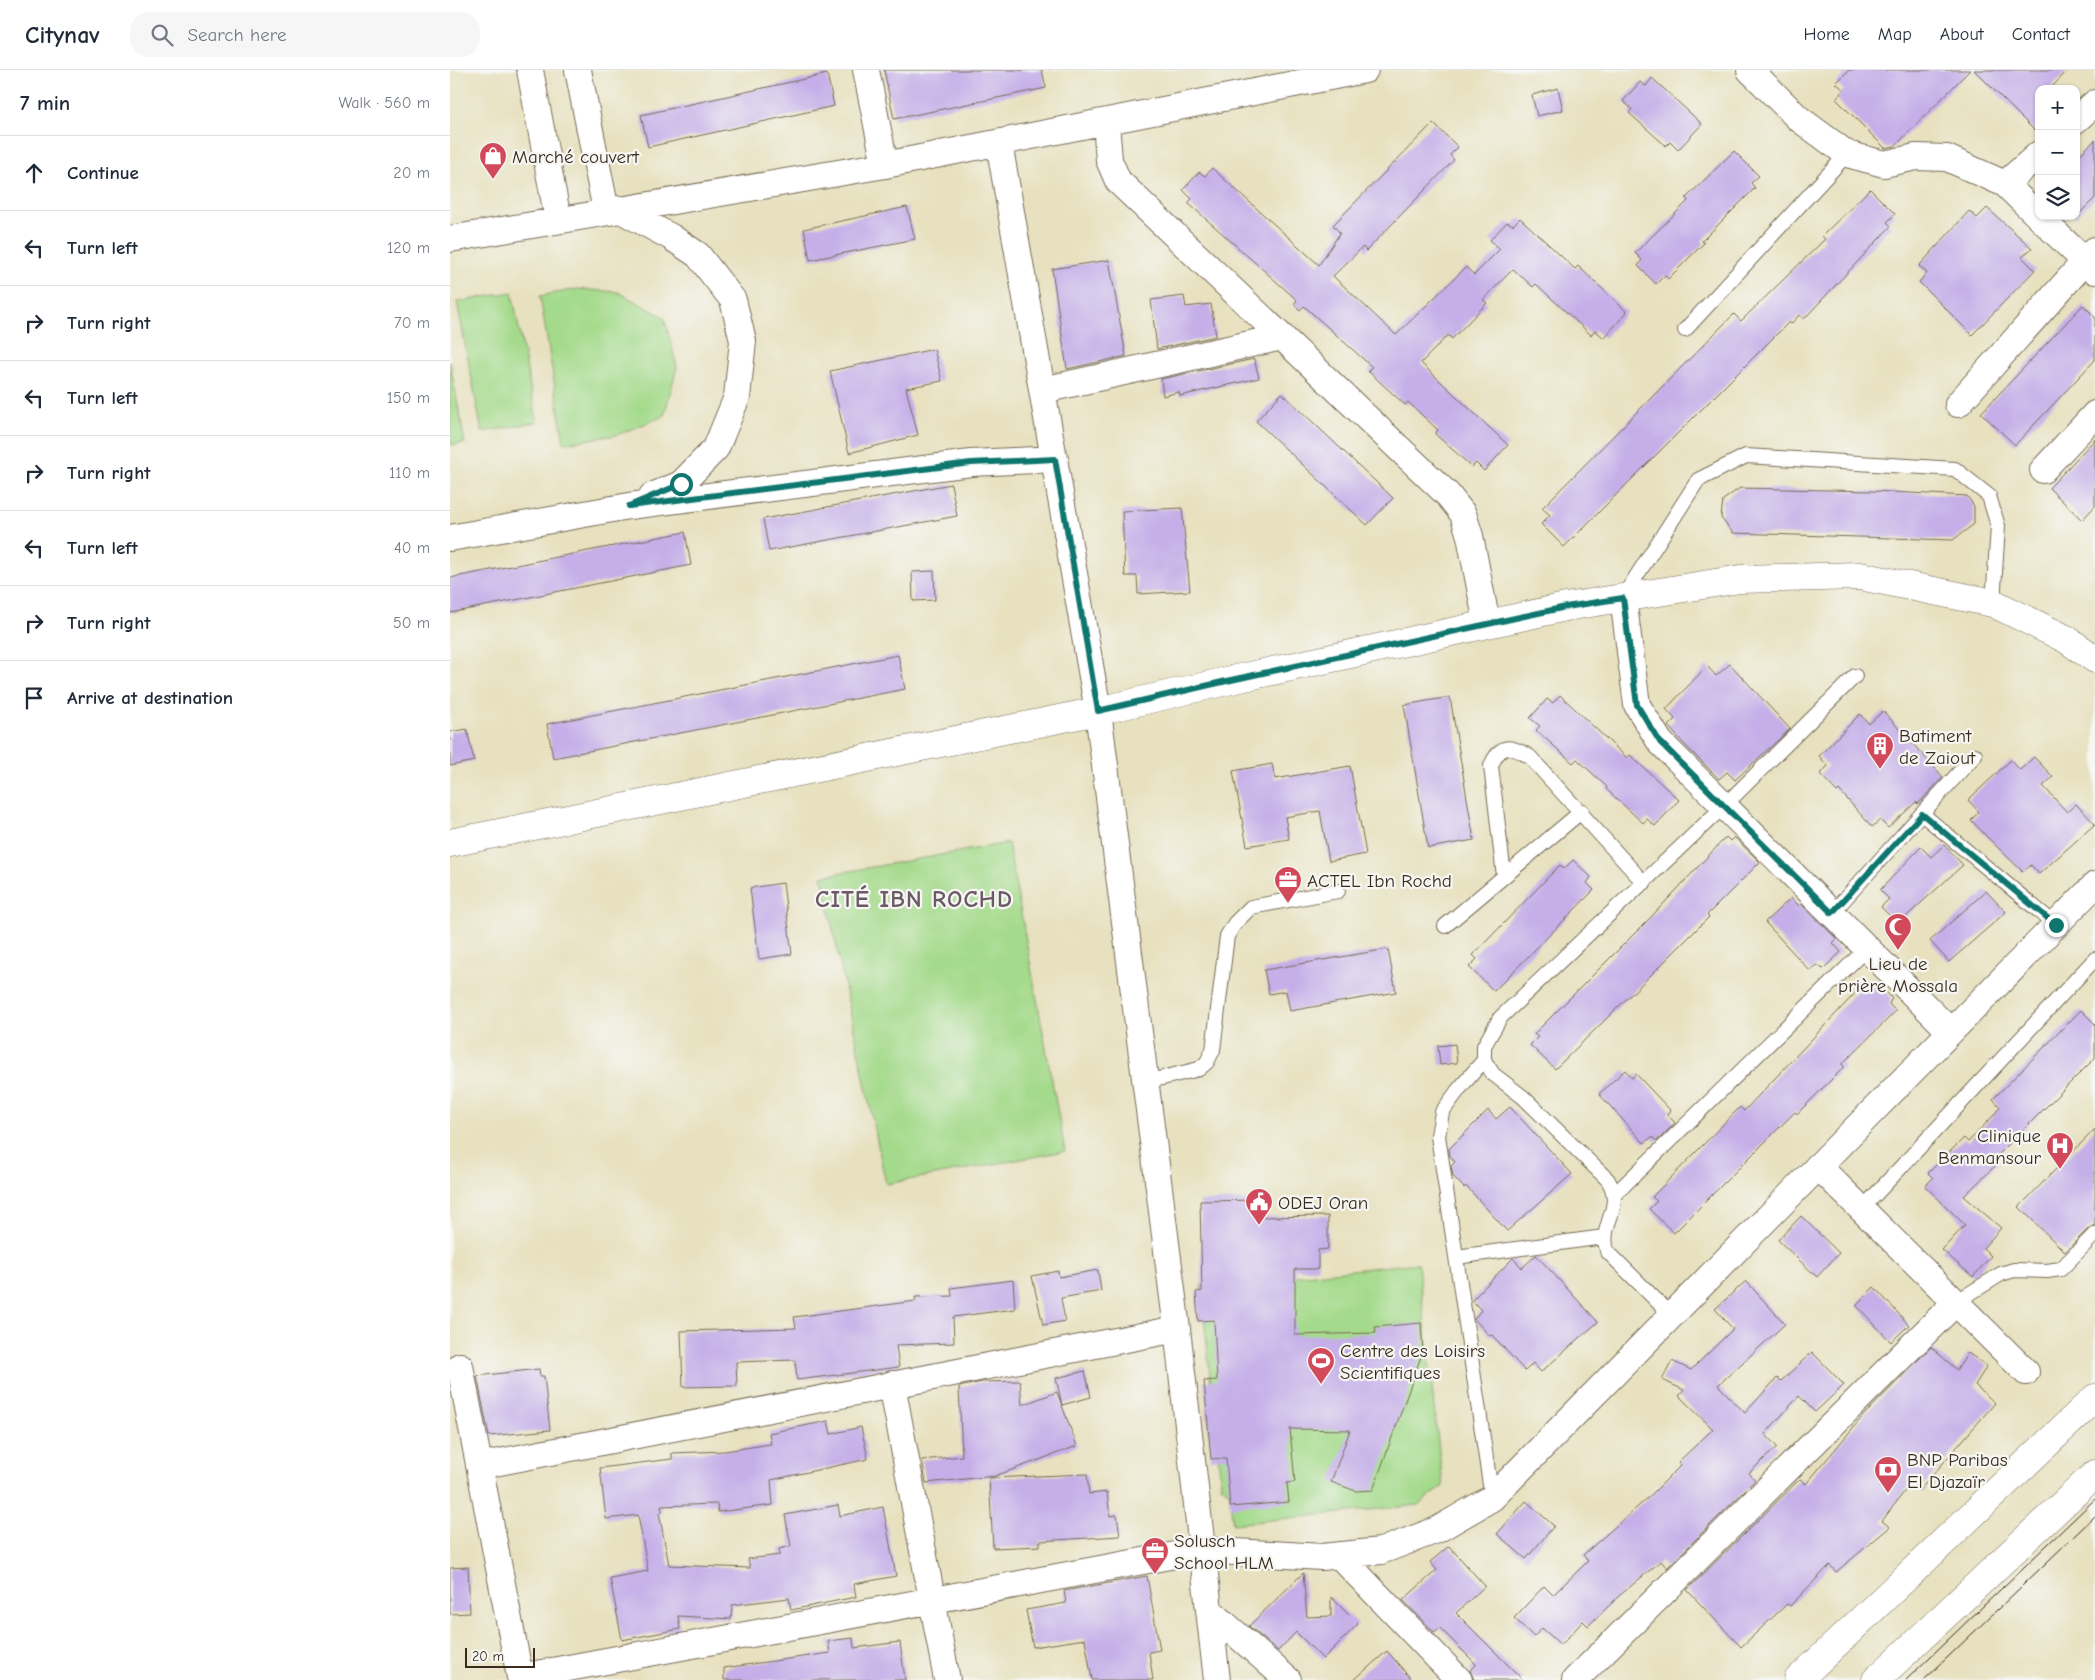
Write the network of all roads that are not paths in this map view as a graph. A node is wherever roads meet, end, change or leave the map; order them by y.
1 (530, 70) edge
2 (578, 70) edge
3 (866, 70) edge
4 (1365, 70) edge
5 (1750, 70) edge
6 (2095, 103) edge
7 (2080, 116) edge
8 (1106, 122) junction
9 (999, 143) junction
10 (1847, 154) junction
11 (2035, 158) edge
12 (885, 165) junction
13 (2005, 184) junction
14 (612, 210) junction
15 (558, 220) junction
16 (450, 239) edge
17 (2091, 260) edge
18 (1685, 330) dead end
19 (1282, 337) junction
20 (1043, 390) junction
21 (1958, 404) dead end
22 (2095, 414) edge
23 (1055, 459) junction
24 (2044, 470) dead end
25 (629, 506) junction
26 (450, 538) edge
27 (1623, 598) junction
28 (1993, 603) junction
29 (1487, 624) junction
30 (2095, 659) edge
31 (1855, 676) dead end
32 (1098, 711) junction
33 (1975, 755) dead end
34 (1725, 806) junction
35 (1582, 811) junction
36 (1922, 814) junction
37 (450, 844) edge
38 (1504, 876) junction
39 (1644, 882) junction
40 (2095, 885) edge
41 (1338, 891) dead end
42 (1832, 913) junction
43 (2056, 925) junction
44 (1446, 926) dead end
45 (1867, 948) junction
46 (2095, 959) edge
47 (1950, 1032) junction
48 (1484, 1060) junction
49 (1146, 1082) junction
50 (1818, 1166) junction
51 (1614, 1194) junction
52 (1862, 1209) junction
53 (2095, 1234) edge
54 (1604, 1237) junction
55 (1456, 1257) junction
56 (1956, 1302) junction
57 (1671, 1315) junction
58 (1177, 1329) junction
59 (460, 1366) dead end
60 (2026, 1372) dead end
61 (892, 1384) junction
62 (2095, 1398) edge
63 (479, 1466) junction
64 (2095, 1474) edge
65 (1492, 1498) junction
66 (1202, 1550) junction
67 (1339, 1556) junction
68 (933, 1600) junction
69 (1209, 1610) junction
70 (948, 1680) edge
71 (1217, 1680) edge
72 (1288, 1680) edge
73 (1460, 1680) edge
74 (1575, 1680) edge
75 (1798, 1680) edge
76 (1876, 1680) edge

1 - 15 street
2 - 14 street
3 - 12 street
4 - 8 street
5 - 10 street
6 - 7 street
8 - 9 street
8 - 19 street
9 - 12 street
9 - 20 street
10 - 13 street
10 - 18 lane
11 - 13 street
12 - 14 street
13 - 17 street
14 - 15 street
14 - 25 street
15 - 16 street
17 - 21 street
19 - 20 street
19 - 29 street
20 - 23 street
22 - 24 street
23 - 25 street
23 - 32 street
25 - 26 street
27 - 28 main road
27 - 28 lane
27 - 29 main road
27 - 34 street
28 - 30 main road
29 - 32 main road
31 - 34 lane
32 - 37 main road
32 - 49 street
33 - 36 lane
34 - 39 lane
34 - 42 street
35 - 38 lane
35 - 38 lane
35 - 39 lane
36 - 42 lane
36 - 43 lane
38 - 44 lane
39 - 48 lane
40 - 43 street
41 - 49 lane
42 - 45 street
43 - 47 street
45 - 47 street
45 - 51 lane
46 - 52 lane
47 - 50 street
48 - 51 lane
48 - 55 lane
49 - 58 street
50 - 52 street
50 - 57 street
51 - 54 lane
52 - 56 street
53 - 56 lane
54 - 55 lane
54 - 57 lane
55 - 65 lane
56 - 60 street
56 - 74 street
57 - 65 street
58 - 61 street
58 - 66 street
59 - 63 street
61 - 63 street
61 - 68 street
62 - 75 main road
63 - 68 street
64 - 76 main road
65 - 67 street
66 - 67 street
66 - 68 street
66 - 69 street
67 - 73 street
68 - 70 street
69 - 71 street
69 - 72 street

